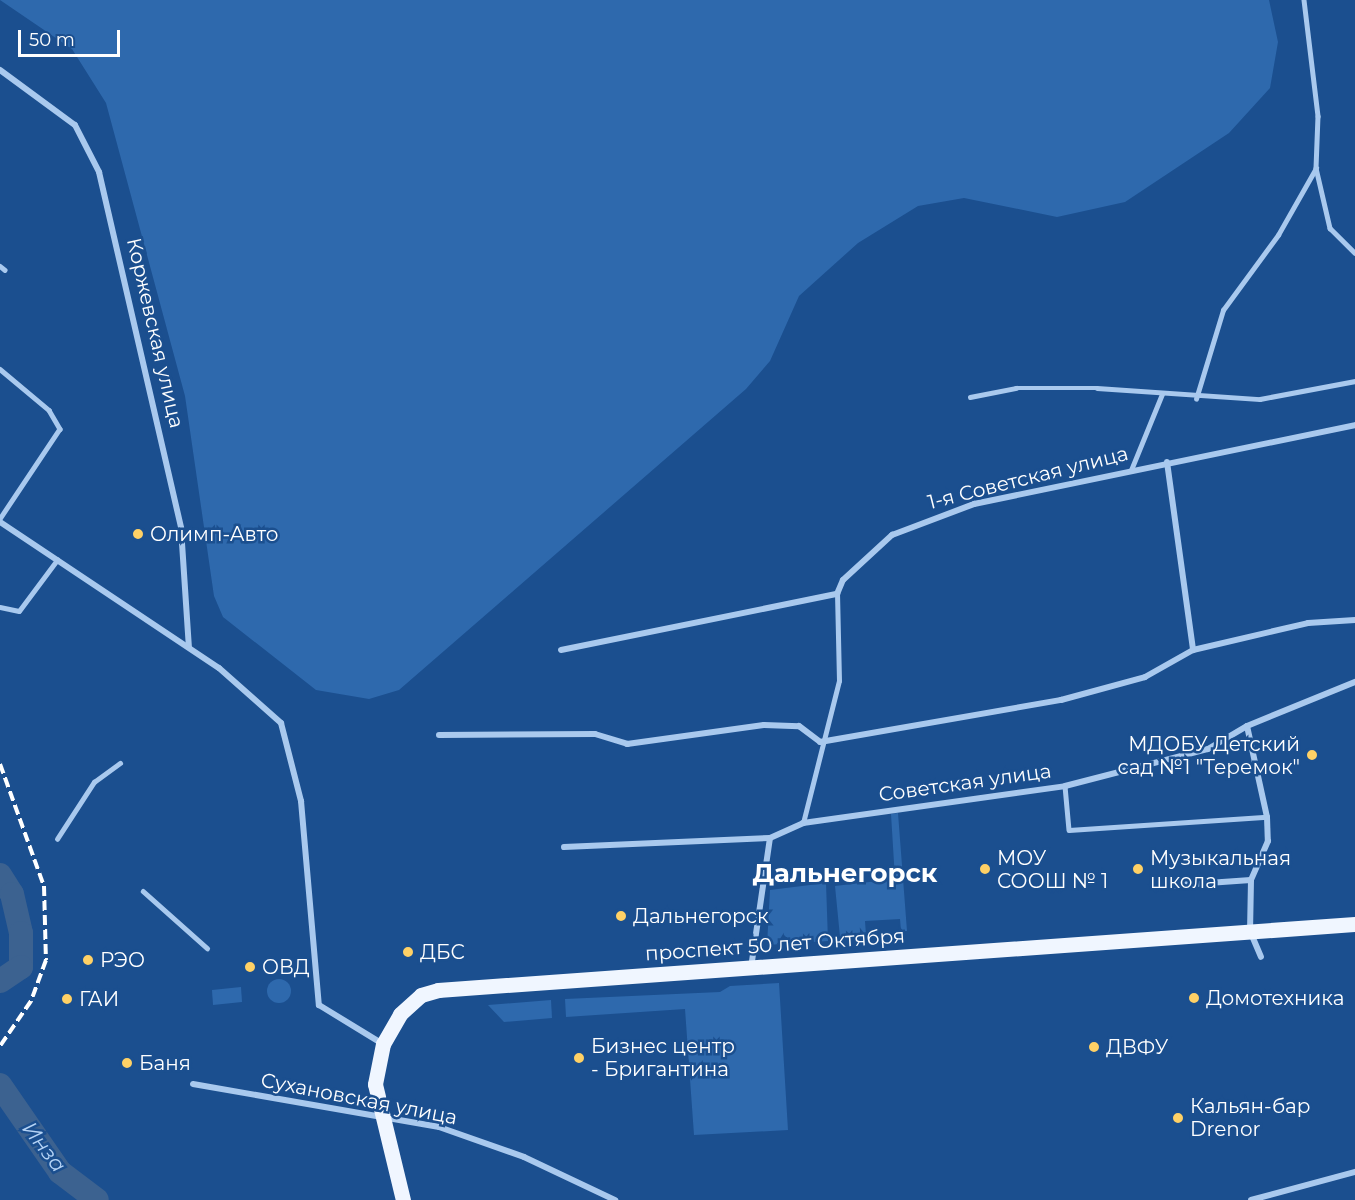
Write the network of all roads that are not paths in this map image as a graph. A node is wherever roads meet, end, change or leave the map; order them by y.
1 (1304, 0) edge
2 (0, 70) edge
3 (1316, 168) junction
4 (1355, 253) edge
5 (0, 369) edge
6 (1355, 381) edge
7 (1162, 394) junction
8 (970, 397) dead end
9 (1196, 399) junction
10 (1355, 425) edge
11 (1167, 462) junction
12 (1131, 470) junction
13 (0, 521) edge
14 (57, 560) junction
15 (837, 594) junction
16 (0, 607) edge
17 (1355, 620) edge
18 (189, 647) junction
19 (561, 650) dead end
20 (1193, 650) junction
21 (1355, 682) edge
22 (1246, 726) junction
23 (439, 735) dead end
24 (820, 742) junction
25 (120, 763) dead end
26 (1065, 786) junction
27 (1267, 817) junction
28 (803, 824) junction
29 (57, 838) dead end
30 (770, 838) junction
31 (564, 847) dead end
32 (1251, 880) junction
33 (1165, 886) dead end
34 (143, 891) dead end
35 (1355, 924) edge
36 (1250, 932) junction
37 (207, 948) dead end
38 (1261, 957) dead end
39 (751, 969) junction
40 (383, 1044) junction
41 (193, 1084) dead end
42 (379, 1118) junction
43 (1355, 1172) edge
44 (403, 1200) edge
45 (615, 1200) edge
46 (1251, 1200) edge

1 - 3 lane
2 - 18 street, Коржевская улица
3 - 4 lane
3 - 9 lane
5 - 13 lane
6 - 9 lane
7 - 8 lane
7 - 9 lane
7 - 12 lane
10 - 11 street, 1-я Советская улица
11 - 12 street, 1-я Советская улица
11 - 20 street
12 - 15 street, 1-я Советская улица
13 - 14 street
14 - 16 lane
14 - 18 street
15 - 19 street
15 - 24 lane
17 - 20 street
18 - 40 street
20 - 24 street
21 - 22 street, Советская улица
22 - 26 street, Советская улица
22 - 27 street
23 - 24 street
24 - 28 lane
25 - 29 lane
26 - 27 lane
26 - 28 street, Советская улица
27 - 32 street
28 - 30 street, Советская улица
30 - 31 street, Советская улица
30 - 39 street
32 - 33 street
32 - 36 street
34 - 37 lane
35 - 36 main road, проспект 50 лет Октября
36 - 38 street
36 - 39 main road, проспект 50 лет Октября
39 - 40 main road, проспект 50 лет Октября
40 - 42 main road, проспект 50 лет Октября
41 - 42 street, Сухановская улица
42 - 44 main road, проспект 50 лет Октября
42 - 45 street, Сухановская улица
43 - 46 street

